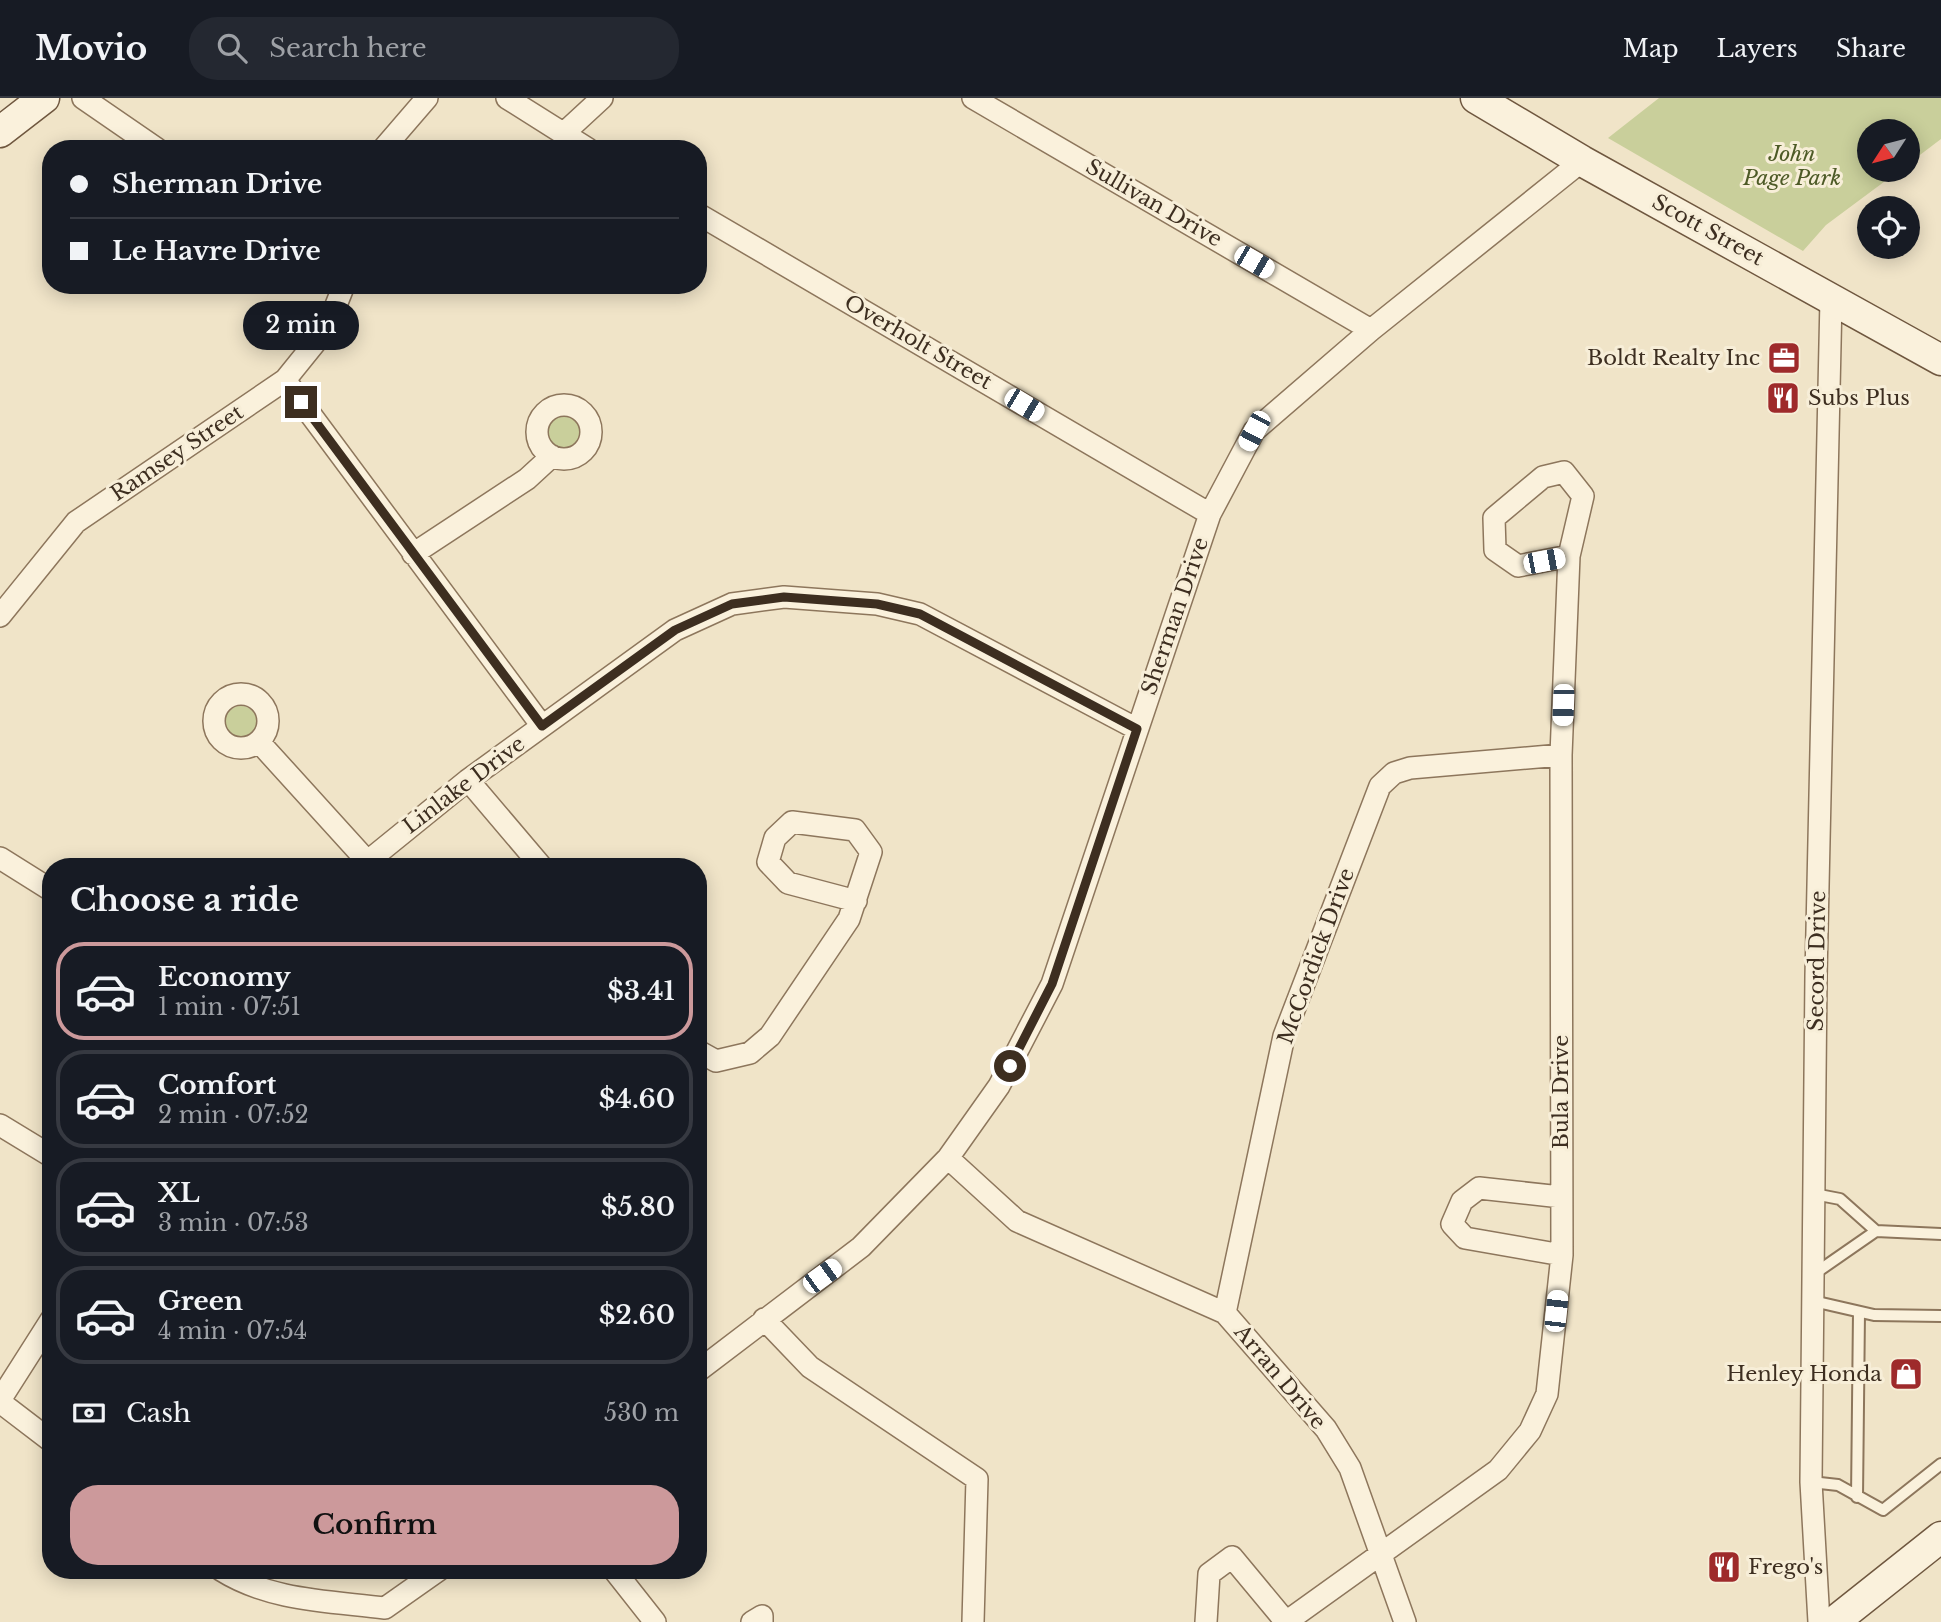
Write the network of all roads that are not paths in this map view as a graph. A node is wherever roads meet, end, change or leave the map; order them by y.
1 (44, 98) edge
2 (83, 98) edge
3 (427, 98) edge
4 (507, 98) edge
5 (602, 98) edge
6 (973, 98) edge
7 (1476, 98) edge
8 (0, 132) edge
9 (563, 134) junction
10 (144, 140) edge
11 (391, 140) edge
12 (573, 140) edge
13 (1582, 161) junction
14 (707, 219) edge
15 (340, 294) edge
16 (1831, 299) junction
17 (1371, 330) junction
18 (1941, 360) edge
19 (285, 380) junction
20 (551, 456) dead end
21 (1210, 514) junction
22 (412, 554) junction
23 (1569, 556) junction
24 (0, 616) edge
25 (542, 726) junction
26 (1137, 729) junction
27 (259, 741) dead end
28 (1561, 755) junction
29 (468, 780) junction
30 (0, 858) edge
31 (361, 858) edge
32 (371, 858) edge
33 (534, 858) edge
34 (42, 884) edge
35 (856, 901) junction
36 (707, 1056) edge
37 (0, 1125) edge
38 (42, 1151) edge
39 (947, 1158) junction
40 (1814, 1194) junction
41 (1561, 1197) junction
42 (1876, 1231) junction
43 (1941, 1234) edge
44 (1562, 1255) junction
45 (1813, 1274) junction
46 (1813, 1301) junction
47 (1859, 1311) junction
48 (1225, 1313) junction
49 (1941, 1317) edge
50 (764, 1319) junction
51 (42, 1334) edge
52 (707, 1364) edge
53 (0, 1401) edge
54 (42, 1434) edge
55 (1941, 1464) edge
56 (1811, 1482) junction
57 (1857, 1497) junction
58 (1941, 1537) edge
59 (1381, 1552) junction
60 (235, 1579) edge
61 (429, 1579) edge
62 (621, 1579) edge
63 (387, 1615) edge
64 (655, 1622) edge
65 (752, 1622) edge
66 (762, 1622) edge
67 (973, 1622) edge
68 (1206, 1622) edge
69 (1286, 1622) edge
70 (1405, 1622) edge
71 (1819, 1622) edge
72 (1834, 1622) edge

1 - 8 main road
2 - 10 street
3 - 11 street
4 - 9 street
5 - 9 street
6 - 17 street, Sullivan Drive
7 - 13 main road, Scott Street
9 - 12 street
13 - 16 main road, Scott Street
13 - 17 street, Sherman Drive
14 - 21 street, Overholt Street
15 - 19 street, Ramsey Street
16 - 18 main road, Scott Street
16 - 40 street, Secord Drive
17 - 21 street, Sherman Drive
19 - 22 street
19 - 24 street, Ramsey Street
20 - 22 street
21 - 26 street, Sherman Drive
22 - 25 street
23 - 23 street, Bula Drive
23 - 28 street, Bula Drive
25 - 26 street, Linlake Drive
25 - 29 street, Linlake Drive
26 - 39 street, Sherman Drive
27 - 31 street
28 - 41 street, Bula Drive
28 - 48 street, McCordick Drive
29 - 32 street, Linlake Drive
29 - 33 street
30 - 34 street
35 - 35 street
35 - 36 street
37 - 38 street
39 - 48 street, Arran Drive
39 - 50 street, Sherman Drive
40 - 42 lane
40 - 45 street, Secord Drive
41 - 44 street, Bula Drive
41 - 44 street
42 - 43 lane
42 - 45 lane
44 - 59 street, Bula Drive
45 - 46 street, Secord Drive
46 - 47 lane
46 - 56 street, Secord Drive
47 - 49 lane
47 - 57 lane
48 - 59 street, Arran Drive
50 - 52 street, Sherman Drive
50 - 67 street
51 - 53 street
53 - 54 street
55 - 57 lane
56 - 57 lane
56 - 71 street, Secord Drive
58 - 72 main road
59 - 69 street, Bula Drive
59 - 70 street, Arran Drive
60 - 63 street
61 - 63 street
62 - 64 street
65 - 66 street
68 - 69 street

